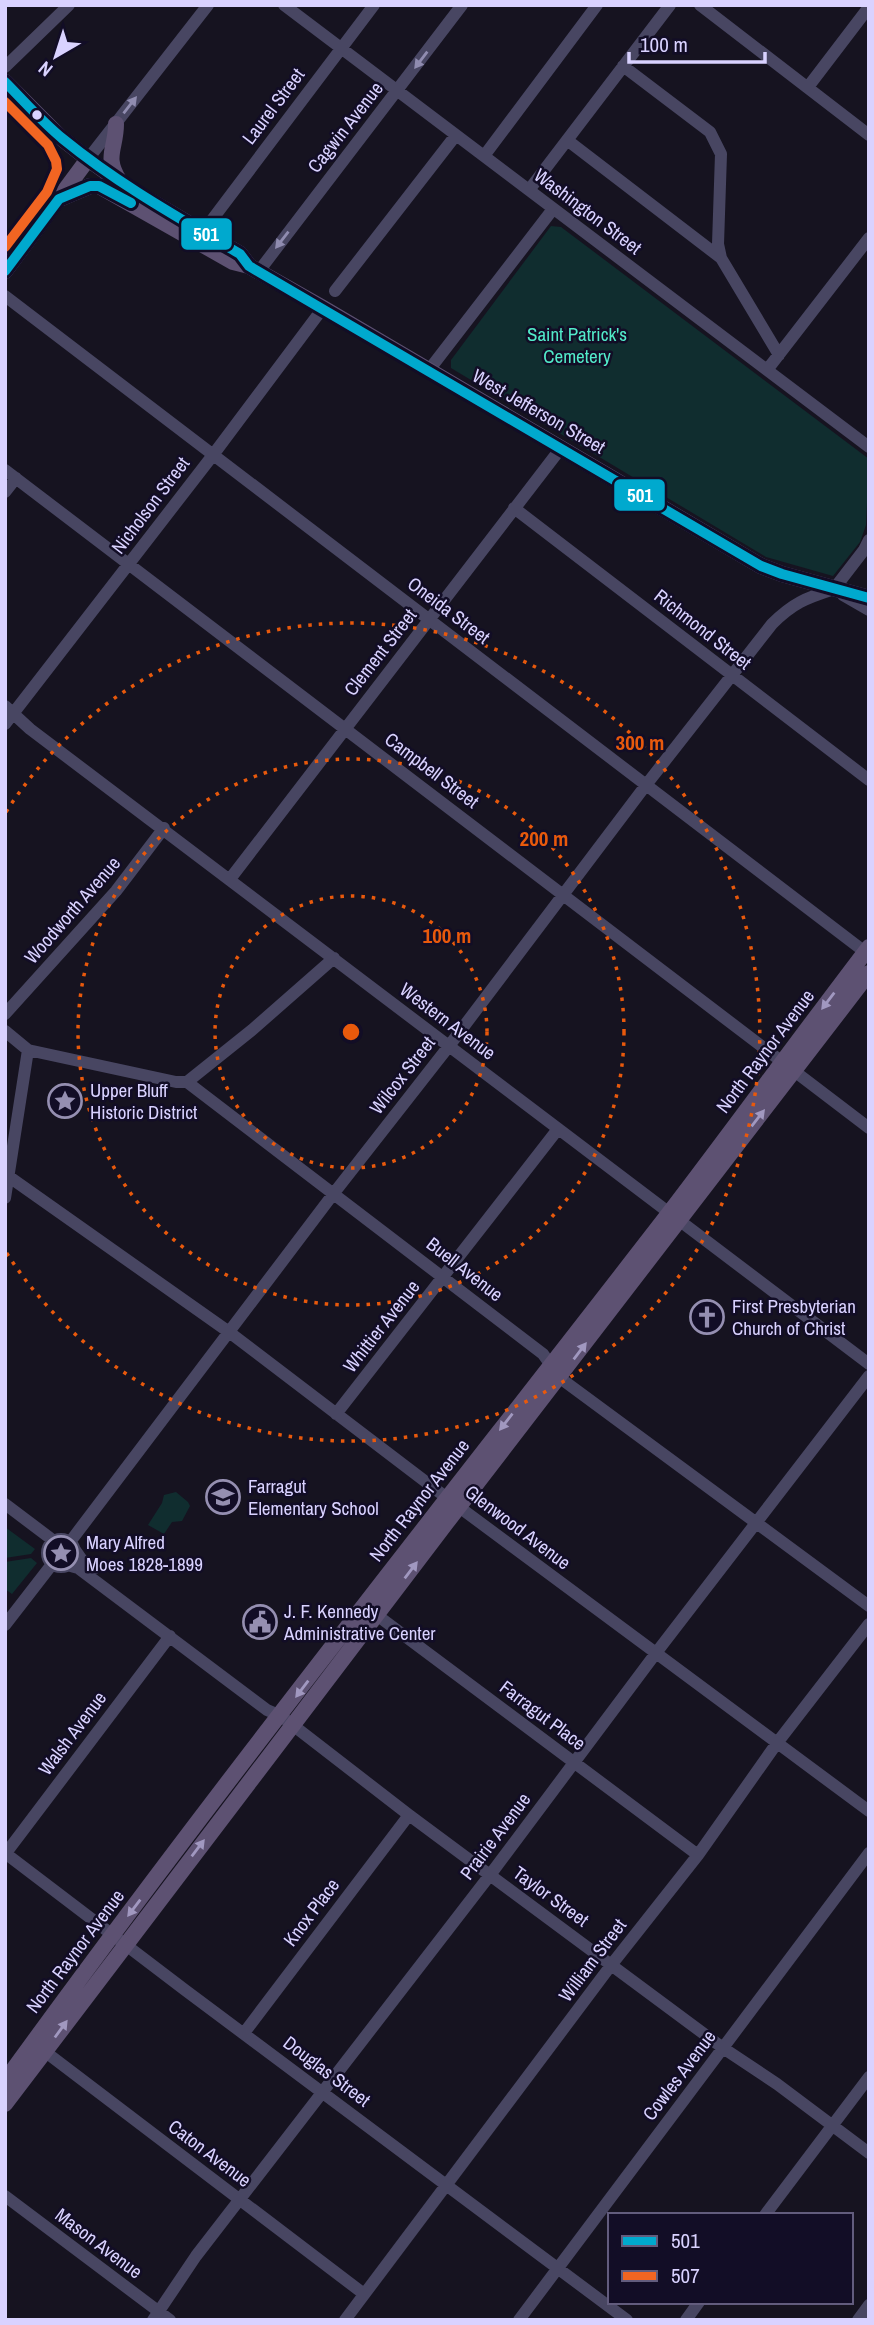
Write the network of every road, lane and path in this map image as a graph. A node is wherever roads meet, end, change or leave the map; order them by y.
1 (69, 5) edge
2 (208, 5) edge
3 (284, 5) edge
4 (374, 5) edge
5 (462, 5) edge
6 (597, 5) edge
7 (670, 5) edge
8 (700, 5) edge
9 (869, 7) edge
10 (341, 48) junction
11 (623, 66) junction
12 (5, 67) edge
13 (5, 82) edge
14 (808, 87) junction
15 (397, 91) junction
16 (116, 124) junction
17 (456, 135) junction
18 (869, 135) edge
19 (60, 138) junction
20 (566, 140) junction
21 (484, 156) junction
22 (88, 159) junction
23 (121, 182) junction
24 (529, 190) junction
25 (59, 199) junction
26 (553, 209) junction
27 (199, 236) junction
28 (869, 238) edge
29 (721, 258) junction
30 (254, 269) junction
31 (5, 271) edge
32 (335, 291) dead end
33 (5, 296) edge
34 (323, 308) junction
35 (779, 355) junction
36 (429, 370) junction
37 (767, 370) junction
38 (561, 447) junction
39 (869, 447) edge
40 (213, 455) junction
41 (11, 474) edge
42 (5, 492) edge
43 (514, 508) junction
44 (869, 541) edge
45 (129, 564) junction
46 (834, 589) junction
47 (869, 598) edge
48 (869, 610) edge
49 (430, 619) junction
50 (733, 676) junction
51 (8, 714) edge
52 (345, 728) junction
53 (869, 780) edge
54 (646, 785) junction
55 (164, 828) junction
56 (230, 879) junction
57 (563, 894) junction
58 (867, 951) edge
59 (334, 958) junction
60 (869, 973) edge
61 (5, 1014) edge
62 (5, 1031) edge
63 (449, 1046) junction
64 (28, 1050) junction
65 (788, 1067) junction
66 (187, 1082) junction
67 (869, 1128) edge
68 (558, 1129) junction
69 (8, 1176) junction
70 (334, 1193) junction
71 (5, 1198) edge
72 (673, 1217) junction
73 (444, 1277) junction
74 (229, 1332) junction
75 (869, 1364) edge
76 (555, 1372) junction
77 (869, 1376) edge
78 (336, 1414) junction
79 (453, 1502) junction
80 (5, 1504) edge
81 (5, 1514) edge
82 (756, 1523) junction
83 (51, 1544) junction
84 (72, 1546) junction
85 (52, 1563) junction
86 (68, 1565) junction
87 (869, 1606) edge
88 (371, 1611) junction
89 (869, 1624) edge
90 (5, 1625) edge
91 (170, 1636) junction
92 (656, 1653) junction
93 (286, 1721) junction
94 (777, 1743) junction
95 (574, 1763) junction
96 (869, 1811) edge
97 (409, 1815) junction
98 (5, 1853) edge
99 (869, 1853) edge
100 (698, 1855) junction
101 (490, 1875) junction
102 (120, 1939) junction
103 (612, 1964) junction
104 (244, 2033) junction
105 (39, 2047) junction
106 (723, 2048) junction
107 (869, 2077) edge
108 (5, 2081) edge
109 (323, 2092) junction
110 (5, 2104) edge
111 (832, 2126) junction
112 (869, 2153) edge
113 (446, 2185) junction
114 (5, 2196) edge
115 (239, 2199) junction
116 (767, 2213) edge
117 (558, 2269) junction
118 (364, 2294) junction
119 (698, 2304) edge
120 (869, 2305) edge
121 (160, 2317) edge
122 (345, 2320) edge
123 (519, 2320) edge
124 (627, 2320) edge
125 (686, 2320) edge
126 (858, 2320) edge

1 - 12 street
16 -> 2 street
3 - 10 street, Washington Street
4 - 10 street, Laurel Street
5 -> 15 street, Cagwin Avenue
6 - 21 street
7 - 11 street
8 - 14 street
9 - 14 street
10 - 15 street, Washington Street
10 - 27 street, Laurel Street
11 - 20 street
11 - 29 street
13 - 19 main road
14 - 18 street
15 - 17 street, Washington Street
15 -> 30 street, Cagwin Avenue
16 - 22 street
16 - 23 main road
17 - 21 street, Washington Street
17 - 32 street
19 - 22 main road
19 - 25 main road
20 - 24 street
20 - 29 street
21 - 24 street, Washington Street
22 - 23 main road
22 - 25 main road
23 - 27 main road
24 - 26 street, Washington Street
25 - 27 main road
25 - 31 main road
26 - 36 street
26 - 37 street, Washington Street
27 - 30 main road, West Jefferson Street
28 - 35 street
29 - 35 street
30 - 34 main road, West Jefferson Street
33 - 40 street, Oneida Street
34 - 36 main road, West Jefferson Street
34 - 40 street, Nicholson Street
35 - 37 street
36 - 38 main road, West Jefferson Street
37 - 39 street, Washington Street
38 - 43 street, Clement Street
38 - 46 main road, West Jefferson Street
40 - 45 street, Nicholson Street
40 - 49 street, Oneida Street
41 - 42 street
41 - 45 street, Campbell Street
43 - 49 street, Clement Street
43 - 50 street, Richmond Street
44 - 46 street
45 - 51 street, Nicholson Street
45 - 52 street, Campbell Street
46 - 47 main road, West Jefferson Street
46 - 48 street
46 - 50 street, Wilcox Street
49 - 52 street, Clement Street
49 - 54 street, Oneida Street
50 - 53 street, Richmond Street
50 - 54 street, Wilcox Street
51 - 55 street, Western Avenue
52 - 56 street, Clement Street
52 - 57 street, Campbell Street
54 - 57 street, Wilcox Street
54 - 58 street, Oneida Street
55 - 56 street, Western Avenue
55 - 61 street, Woodworth Avenue
56 - 59 street, Western Avenue
57 - 63 street, Wilcox Street
57 - 65 street, Campbell Street
58 -> 65 main road, North Raynor Avenue
59 - 63 street, Western Avenue
59 - 66 street
60 - 65 main road, North Raynor Avenue
62 - 64 street, Buell Avenue
63 - 68 street, Western Avenue
63 - 70 street, Wilcox Street
64 - 66 street, Buell Avenue
64 - 69 street
65 - 67 street, Campbell Street
65 - 72 main road, North Raynor Avenue
66 - 70 street, Buell Avenue
68 - 72 street, Western Avenue
68 - 73 street, Whittier Avenue
69 - 71 street
69 - 74 street, Glenwood Avenue
70 - 73 street, Buell Avenue
70 - 74 street, Wilcox Street
72 - 75 street, Western Avenue
72 - 76 main road, North Raynor Avenue
73 - 76 street, Buell Avenue
73 - 78 street, Whittier Avenue
74 - 78 street, Glenwood Avenue
74 - 84 street, Wilcox Street
76 - 79 main road, North Raynor Avenue
76 - 82 street, Buell Avenue
77 - 82 street, Prairie Avenue
78 - 79 street, Glenwood Avenue
79 - 88 main road, North Raynor Avenue
79 - 92 street, Glenwood Avenue
80 - 83 street
81 - 83 street
82 - 87 street, Buell Avenue
82 - 92 street, Prairie Avenue
83 - 84 street
83 - 85 street
84 - 86 street
84 - 93 street, Taylor Street
85 - 86 street
85 - 90 street
86 - 91 street, Taylor Street
88 - 93 main road, North Raynor Avenue
88 - 95 street, Farragut Place
89 - 94 street, William Street
91 - 93 street, Taylor Street
91 - 98 street, Walsh Avenue
92 - 94 street, Glenwood Avenue
92 - 95 street, Prairie Avenue
93 - 97 street, Taylor Street
93 - 102 main road, North Raynor Avenue
94 - 96 street, Glenwood Avenue
94 - 100 street, William Street
95 - 100 street, Farragut Place
95 - 101 street, Prairie Avenue
97 - 101 street, Taylor Street
97 - 104 street, Knox Place
98 - 102 street, Douglas Street
99 - 106 street, Cowles Avenue
100 - 103 street, William Street
101 - 103 street, Taylor Street
101 - 109 street, Prairie Avenue
102 - 104 street, Douglas Street
102 - 105 main road, North Raynor Avenue
103 - 106 street, Taylor Street
103 - 113 street, William Street
104 - 109 street, Douglas Street
105 - 108 main road, North Raynor Avenue
105 - 110 main road, North Raynor Avenue
105 - 115 street, Caton Avenue
106 - 111 street, Taylor Street
106 - 117 street, Cowles Avenue
107 - 111 street
109 - 113 street, Douglas Street
109 - 115 street, Prairie Avenue
111 - 112 street, Taylor Street
111 - 116 street
113 - 117 street, Douglas Street
113 - 118 street, William Street
114 - 121 street, Mason Avenue
115 - 118 street, Caton Avenue
115 - 121 street, Prairie Avenue
117 - 123 street, Cowles Avenue
117 - 124 street, Douglas Street
118 - 122 street, William Street
119 - 125 street
120 - 126 street

